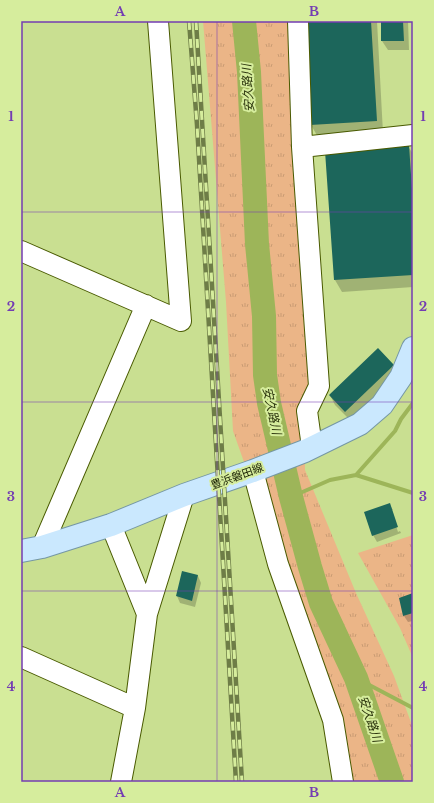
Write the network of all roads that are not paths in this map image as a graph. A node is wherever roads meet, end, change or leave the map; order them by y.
1 (158, 21) edge
2 (298, 21) edge
3 (413, 135) edge
4 (302, 147) junction
5 (21, 251) edge
6 (146, 305) junction
7 (413, 348) edge
8 (308, 449) junction
9 (253, 471) junction
10 (184, 495) junction
11 (111, 525) junction
12 (42, 547) junction
13 (21, 551) edge
14 (148, 614) junction
15 (21, 657) edge
16 (136, 708) junction
17 (121, 782) edge
18 (343, 782) edge

1 - 6 street
2 - 4 street
3 - 4 street
4 - 8 street
5 - 6 street
6 - 12 street
7 - 8 main road, 豊浜磐田線
8 - 9 main road, 豊浜磐田線
9 - 10 main road, 豊浜磐田線
9 - 18 street
10 - 11 main road, 豊浜磐田線
10 - 14 street
11 - 12 main road, 豊浜磐田線
11 - 14 street
12 - 13 main road, 豊浜磐田線
14 - 16 street
15 - 16 street
16 - 17 street

